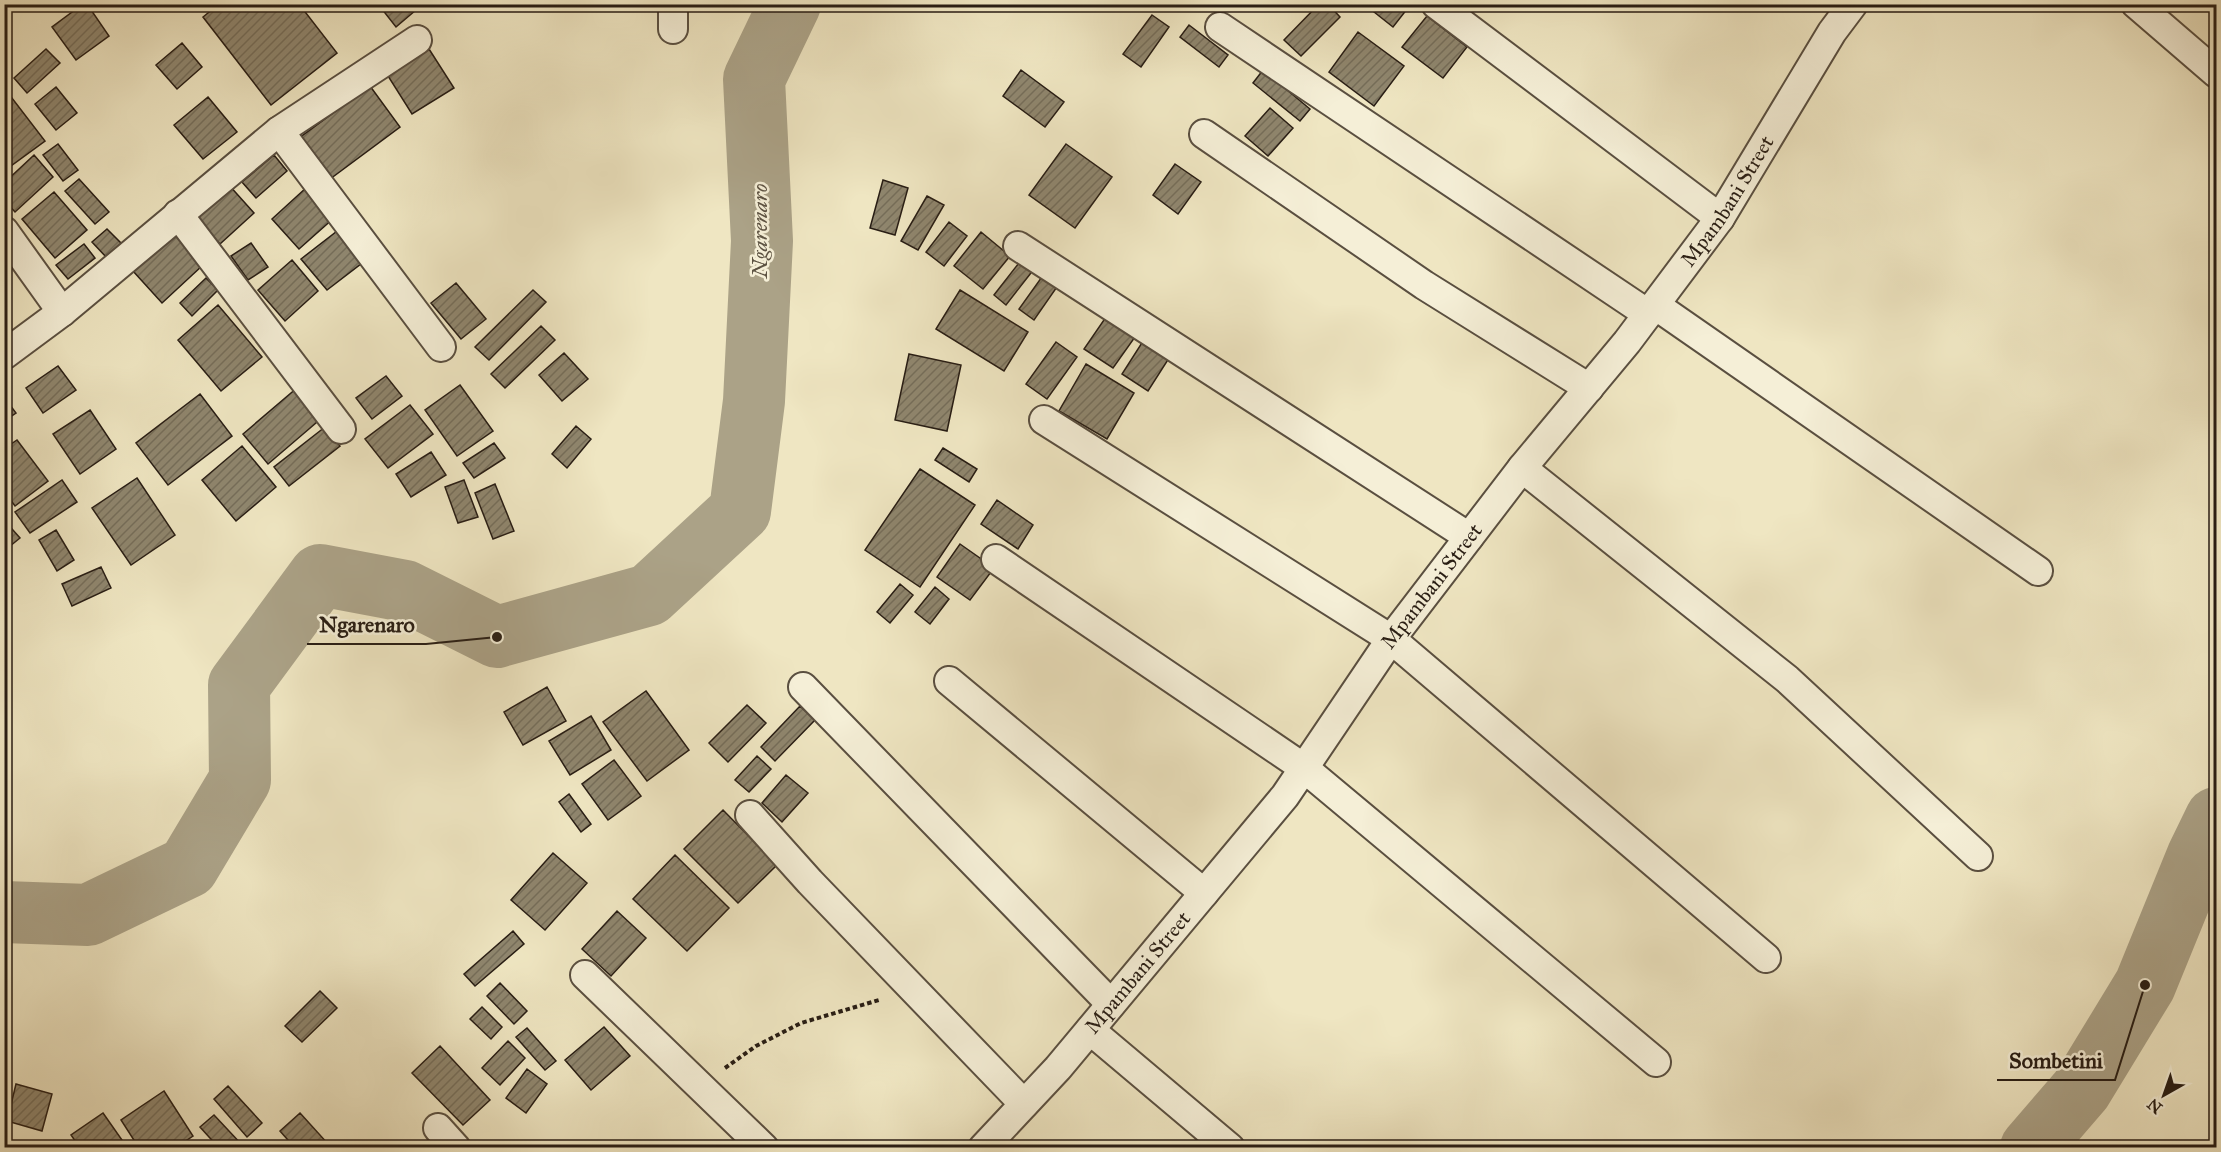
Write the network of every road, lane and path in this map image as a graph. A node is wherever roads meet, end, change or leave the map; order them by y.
1 (1436, 4) edge
2 (1853, 4) edge
3 (2136, 4) edge
4 (1220, 27) dead end
5 (417, 40) dead end
6 (2217, 74) edge
7 (279, 130) junction
8 (1204, 134) dead end
9 (178, 214) junction
10 (1719, 218) junction
11 (4, 231) edge
12 (1018, 246) dead end
13 (1652, 310) junction
14 (62, 312) junction
15 (441, 346) dead end
16 (4, 355) edge
17 (1588, 388) junction
18 (1044, 420) dead end
19 (340, 429) dead end
20 (1522, 468) junction
21 (1468, 537) junction
22 (996, 559) dead end
23 (2038, 572) dead end
24 (1391, 639) junction
25 (949, 681) dead end
26 (802, 687) dead end
27 (1304, 768) junction
28 (750, 815) dead end
29 (1978, 856) dead end
30 (1204, 893) junction
31 (1766, 958) dead end
32 (585, 975) dead end
33 (914, 989) junction
34 (1111, 1004) junction
35 (1090, 1030) junction
36 (1656, 1062) dead end
37 (700, 1086) junction
38 (1024, 1104) junction
39 (764, 1148) edge
40 (983, 1148) edge
41 (1230, 1148) edge

1 - 10 street
2 - 10 street, Mpambani Street
3 - 6 street
4 - 13 street
5 - 7 street
7 - 9 street
7 - 15 street
8 - 17 street
9 - 14 street
9 - 19 street
10 - 13 street, Mpambani Street
11 - 14 street
12 - 21 street
13 - 17 street, Mpambani Street
13 - 23 street
14 - 16 street
17 - 20 street, Mpambani Street
18 - 24 street
20 - 21 street, Mpambani Street
20 - 29 street
21 - 24 street, Mpambani Street
22 - 27 street
24 - 27 street, Mpambani Street
24 - 31 street
25 - 30 street
26 - 34 street
27 - 30 street, Mpambani Street
27 - 36 street
28 - 33 street
30 - 34 street, Mpambani Street
32 - 37 street
33 - 37 path
33 - 38 street
34 - 35 street, Mpambani Street
35 - 38 street, Mpambani Street
35 - 41 street
37 - 39 street
38 - 40 street, Mpambani Street

